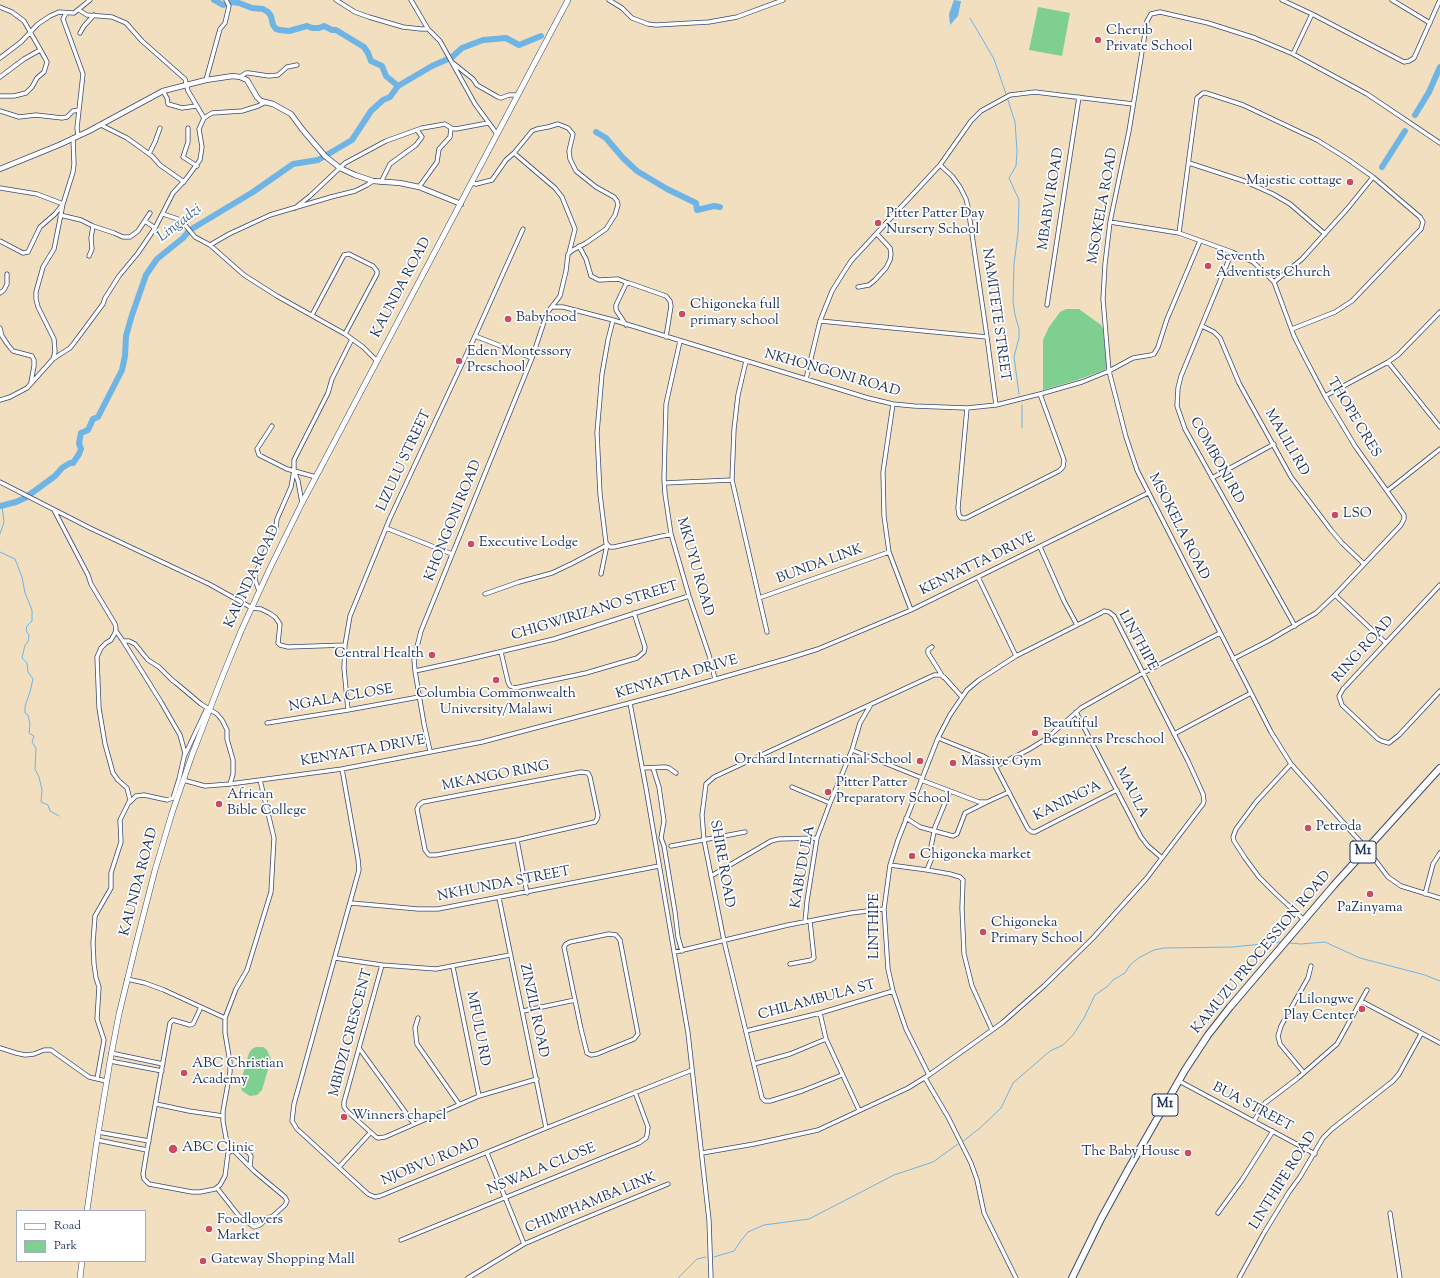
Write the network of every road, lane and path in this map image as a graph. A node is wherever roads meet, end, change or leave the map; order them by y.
1 (90, 0) edge
2 (226, 0) edge
3 (336, 0) edge
4 (346, 0) edge
5 (411, 0) edge
6 (568, 0) edge
7 (609, 0) edge
8 (783, 0) edge
9 (1282, 0) edge
10 (1392, 0) edge
11 (1440, 0) edge
12 (341, 3) junction
13 (0, 7) edge
14 (79, 10) junction
15 (66, 13) junction
16 (1312, 14) junction
17 (94, 16) junction
18 (1430, 22) junction
19 (428, 29) junction
20 (30, 32) junction
21 (80, 33) dead end
22 (40, 50) junction
23 (1293, 54) junction
24 (0, 58) edge
25 (452, 63) junction
26 (297, 65) dead end
27 (0, 77) edge
28 (240, 77) junction
29 (206, 80) junction
30 (187, 84) junction
31 (163, 91) junction
32 (518, 95) junction
33 (0, 96) edge
34 (1079, 98) junction
35 (264, 103) junction
36 (1133, 104) junction
37 (196, 106) junction
38 (79, 110) junction
39 (0, 111) edge
40 (204, 118) junction
41 (488, 123) junction
42 (101, 125) junction
43 (160, 128) dead end
44 (188, 128) dead end
45 (451, 128) junction
46 (417, 130) junction
47 (497, 134) junction
48 (75, 137) junction
49 (1440, 144) edge
50 (514, 153) junction
51 (149, 154) junction
52 (1189, 163) junction
53 (940, 165) junction
54 (197, 166) junction
55 (340, 168) junction
56 (0, 170) edge
57 (1373, 177) junction
58 (373, 181) junction
59 (184, 182) junction
60 (382, 182) junction
61 (472, 183) junction
62 (419, 187) junction
63 (0, 188) edge
64 (63, 204) junction
65 (461, 204) junction
66 (295, 208) junction
67 (150, 213) dead end
68 (163, 214) junction
69 (60, 215) junction
70 (145, 221) junction
71 (1110, 222) junction
72 (93, 226) junction
73 (156, 228) junction
74 (523, 229) dead end
75 (1179, 233) junction
76 (877, 234) junction
77 (1325, 234) junction
78 (0, 241) edge
79 (1200, 241) junction
80 (210, 245) junction
81 (579, 246) junction
82 (1232, 252) junction
83 (568, 254) junction
84 (89, 256) dead end
85 (7, 274) dead end
86 (1274, 282) junction
87 (629, 283) junction
88 (858, 287) dead end
89 (0, 294) edge
90 (1047, 305) dead end
91 (552, 307) junction
92 (1440, 312) edge
93 (312, 316) junction
94 (613, 320) junction
95 (820, 321) junction
96 (626, 325) junction
97 (1202, 326) junction
98 (0, 328) edge
99 (1292, 329) junction
100 (345, 334) junction
101 (475, 336) junction
102 (666, 337) junction
103 (988, 337) junction
104 (352, 339) junction
105 (680, 341) junction
106 (532, 358) junction
107 (53, 359) junction
108 (377, 361) junction
109 (746, 361) junction
110 (1388, 362) junction
111 (1109, 371) junction
112 (806, 379) junction
113 (31, 383) junction
114 (1040, 394) junction
115 (1325, 396) junction
116 (0, 400) edge
117 (893, 404) junction
118 (996, 405) junction
119 (967, 408) junction
120 (272, 426) dead end
121 (1440, 427) edge
122 (1274, 444) junction
123 (1440, 449) edge
124 (294, 470) junction
125 (316, 477) junction
126 (1212, 478) junction
127 (732, 480) junction
128 (0, 482) edge
129 (664, 483) junction
130 (1387, 491) junction
131 (1148, 493) junction
132 (302, 504) junction
133 (54, 510) junction
134 (386, 528) junction
135 (671, 534) junction
136 (607, 545) junction
137 (1040, 547) junction
138 (889, 552) junction
139 (452, 554) junction
140 (1364, 564) junction
141 (602, 574) dead end
142 (978, 577) junction
143 (1440, 585) edge
144 (259, 591) junction
145 (484, 594) dead end
146 (1335, 595) junction
147 (689, 596) junction
148 (759, 598) junction
149 (252, 608) junction
150 (911, 610) junction
151 (634, 613) junction
152 (1077, 625) junction
153 (1295, 626) junction
154 (116, 631) junction
155 (767, 632) dead end
156 (1220, 633) junction
157 (123, 641) junction
158 (1386, 642) junction
159 (345, 645) junction
160 (932, 647) dead end
161 (501, 652) junction
162 (1016, 656) junction
163 (1233, 659) junction
164 (415, 671) junction
165 (1143, 673) junction
166 (944, 677) junction
167 (715, 678) junction
168 (1440, 691) edge
169 (1251, 693) junction
170 (419, 697) junction
171 (962, 697) junction
172 (630, 703) junction
173 (870, 705) junction
174 (208, 708) junction
175 (348, 710) junction
176 (1076, 712) junction
177 (267, 723) dead end
178 (1174, 734) junction
179 (938, 738) junction
180 (852, 750) junction
181 (430, 751) junction
182 (184, 756) junction
183 (1291, 764) junction
184 (996, 766) junction
185 (642, 768) junction
186 (653, 768) junction
187 (1440, 768) edge
188 (342, 769) junction
189 (676, 773) dead end
190 (922, 779) junction
191 (183, 780) junction
192 (260, 780) junction
193 (230, 784) junction
194 (792, 787) dead end
195 (1117, 790) junction
196 (950, 791) junction
197 (1008, 792) junction
198 (130, 802) junction
199 (987, 802) junction
200 (830, 803) junction
201 (906, 818) junction
202 (745, 832) dead end
203 (934, 832) junction
204 (817, 838) junction
205 (517, 840) junction
206 (704, 840) junction
207 (672, 846) dead end
208 (1366, 848) junction
209 (1440, 853) edge
210 (1162, 858) junction
211 (890, 865) junction
212 (659, 866) junction
213 (927, 870) junction
214 (711, 876) junction
215 (527, 893) junction
216 (1425, 894) junction
217 (499, 898) junction
218 (1440, 898) edge
219 (351, 903) junction
220 (884, 909) junction
221 (1304, 920) junction
222 (808, 921) junction
223 (724, 941) junction
224 (682, 951) junction
225 (675, 952) junction
226 (510, 955) junction
227 (335, 958) junction
228 (790, 964) dead end
229 (382, 965) junction
230 (1310, 966) dead end
231 (453, 967) junction
232 (127, 979) junction
233 (1367, 990) dead end
234 (893, 991) junction
235 (575, 1000) junction
236 (1361, 1001) junction
237 (201, 1006) junction
238 (523, 1011) junction
239 (820, 1013) junction
240 (225, 1018) junction
241 (418, 1018) dead end
242 (992, 1030) junction
243 (746, 1031) junction
244 (1421, 1034) junction
245 (826, 1039) junction
246 (1440, 1043) edge
247 (0, 1048) edge
248 (359, 1048) junction
249 (111, 1053) junction
250 (110, 1061) junction
251 (163, 1064) junction
252 (754, 1064) junction
253 (692, 1070) junction
254 (162, 1071) junction
255 (1304, 1073) junction
256 (842, 1075) junction
257 (929, 1076) junction
258 (925, 1078) junction
259 (97, 1080) junction
260 (537, 1080) junction
261 (106, 1081) junction
262 (1179, 1081) junction
263 (635, 1092) junction
264 (479, 1096) junction
265 (156, 1104) junction
266 (459, 1104) junction
267 (859, 1110) junction
268 (223, 1116) junction
269 (1254, 1121) junction
270 (414, 1124) junction
271 (546, 1128) junction
272 (1274, 1131) junction
273 (98, 1132) junction
274 (370, 1133) junction
275 (97, 1140) junction
276 (149, 1141) junction
277 (147, 1150) junction
278 (233, 1151) junction
279 (487, 1152) junction
280 (702, 1153) junction
281 (1314, 1154) junction
282 (250, 1167) junction
283 (339, 1167) junction
284 (668, 1184) dead end
285 (217, 1188) junction
286 (505, 1197) junction
287 (87, 1210) edge
288 (1218, 1213) dead end
289 (1390, 1213) dead end
290 (401, 1240) dead end
291 (524, 1244) junction
292 (82, 1262) edge
293 (80, 1278) edge
294 (468, 1278) edge
295 (711, 1278) edge
296 (1016, 1278) edge
297 (1072, 1278) edge
298 (1239, 1278) edge
299 (1400, 1278) edge

1 - 14 street
2 - 29 street
3 - 12 street
4 - 12 street
5 - 19 street
6 - 32 main road, KAUNDA ROAD
7 - 8 street
9 - 16 street
10 - 18 street
11 - 18 street
12 - 19 street
13 - 20 street
14 - 15 street
14 - 17 street
15 - 20 street
15 - 38 street
16 - 18 street
16 - 23 street
17 - 21 street
17 - 30 street
19 - 25 street
20 - 22 street
20 - 24 street
22 - 27 street
22 - 33 street
23 - 36 street, MSOKELA ROAD
23 - 49 street, MSOKELA ROAD
25 - 32 street
25 - 41 street
26 - 28 street
28 - 29 street
28 - 35 street
29 - 30 street
30 - 31 street
30 - 37 street
31 - 37 street
31 - 42 street
32 - 47 main road, KAUNDA ROAD
34 - 36 street
34 - 53 street
34 - 90 street, MBABVI ROAD
35 - 40 street
35 - 55 street
36 - 71 street, MSOKELA ROAD
37 - 40 street
38 - 39 street
38 - 48 street
40 - 54 street
41 - 45 street
41 - 47 street
42 - 48 street
42 - 51 street
43 - 51 street
44 - 54 street
45 - 46 street
45 - 62 street
46 - 55 street
46 - 60 street
47 - 61 main road, KAUNDA ROAD
48 - 56 street
48 - 64 street
50 - 61 street
50 - 81 street
50 - 83 street, KHONGONI ROAD
51 - 59 street
52 - 57 street
52 - 75 street
52 - 77 street
53 - 76 street
53 - 103 street, NAMITETE STREET
54 - 59 street
55 - 58 street
55 - 66 street
57 - 77 street
57 - 99 street
58 - 60 street
58 - 66 street
59 - 68 street
60 - 62 street
61 - 65 main road, KAUNDA ROAD
62 - 65 street
63 - 64 street
64 - 69 street
64 - 78 street
65 - 108 main road, KAUNDA ROAD
66 - 80 street
67 - 70 street
68 - 73 street
68 - 80 street
69 - 72 street
69 - 107 street
70 - 72 street
70 - 73 street
71 - 75 street, THOPE CRES
71 - 111 street, MSOKELA ROAD
72 - 84 street
73 - 107 street
74 - 101 street, LIZULU STREET
75 - 79 street, THOPE CRES
76 - 88 street
76 - 95 street
77 - 86 street
79 - 82 street, THOPE CRES
79 - 111 street, NKHONGONI ROAD
80 - 93 street
81 - 83 street
81 - 87 street
82 - 86 street, THOPE CRES
82 - 97 street, COMBONI RD
83 - 91 street, KHONGONI ROAD
85 - 89 street
86 - 99 street, THOPE CRES
87 - 96 street
87 - 102 street
91 - 94 street, NKHONGONI ROAD
91 - 106 street, KHONGONI ROAD
92 - 110 street
93 - 100 street
93 - 100 street
94 - 96 street, NKHONGONI ROAD
94 - 136 street
95 - 103 street
95 - 112 street
96 - 102 street, NKHONGONI ROAD
97 - 122 street, MALILI RD
97 - 126 street, COMBONI RD
98 - 113 street
99 - 115 street, THOPE CRES
100 - 104 street
101 - 106 street
101 - 134 street, LIZULU STREET
102 - 105 street, NKHONGONI ROAD
103 - 118 street, NAMITETE STREET
104 - 108 street
104 - 124 street
105 - 109 street, NKHONGONI ROAD
105 - 129 street, MKUYU ROAD
106 - 139 street, KHONGONI ROAD
107 - 113 street
108 - 125 main road, KAUNDA ROAD
109 - 112 street, NKHONGONI ROAD
109 - 127 street
110 - 115 street
110 - 121 street
111 - 114 street, NKHONGONI ROAD
111 - 131 street, MSOKELA ROAD
112 - 117 street, NKHONGONI ROAD
113 - 116 street
114 - 118 street, NKHONGONI ROAD
114 - 119 street
115 - 130 street, THOPE CRES
117 - 119 street, NKHONGONI ROAD
117 - 138 street
118 - 119 street, NKHONGONI ROAD
120 - 124 street
122 - 126 street
122 - 140 street, MALILI RD
123 - 130 street
124 - 125 street
124 - 132 street
124 - 144 street
125 - 132 main road, KAUNDA ROAD
126 - 153 street, COMBONI RD
127 - 129 street
127 - 148 street
128 - 133 street
129 - 135 street, MKUYU ROAD
130 - 140 street, THOPE CRES
131 - 137 street, KENYATTA DRIVE
131 - 156 street, MSOKELA ROAD
132 - 144 main road, KAUNDA ROAD
133 - 149 street
133 - 154 street
134 - 139 street
134 - 159 street, LIZULU STREET
135 - 136 street
135 - 147 street, MKUYU ROAD
136 - 141 street
136 - 145 street
137 - 142 street, KENYATTA DRIVE
137 - 152 street
138 - 148 street, BUNDA LINK
138 - 150 street
139 - 164 street, KHONGONI ROAD
140 - 146 street, THOPE CRES
142 - 150 street, KENYATTA DRIVE
142 - 162 street
143 - 158 street, RING ROAD
144 - 149 main road, KAUNDA ROAD
146 - 153 street, THOPE CRES
146 - 158 street
147 - 151 street, CHIGWIRIZANO STREET
147 - 167 street, MKUYU ROAD
148 - 155 street
149 - 159 street
149 - 174 main road, KAUNDA ROAD
150 - 167 street, KENYATTA DRIVE
151 - 161 street, CHIGWIRIZANO STREET
151 - 161 street
152 - 162 street, LINTHIPE
152 - 165 street, LINTHIPE
153 - 163 street, THOPE CRES
154 - 157 street
154 - 198 street
156 - 163 street, MSOKELA ROAD
156 - 165 street
157 - 174 street
157 - 182 street
158 - 168 street, RING ROAD
159 - 175 street, LIZULU STREET
160 - 166 street
161 - 164 street, CHIGWIRIZANO STREET
162 - 171 street, LINTHIPE
163 - 169 street, MSOKELA ROAD
164 - 170 street, KHONGONI ROAD
165 - 176 street
165 - 178 street, LINTHIPE
166 - 171 street
166 - 173 street, SHIRE ROAD
167 - 172 street, KENYATTA DRIVE
169 - 178 street
169 - 183 street, MSOKELA ROAD
170 - 175 street, NGALA CLOSE
170 - 181 street, KHONGONI ROAD
171 - 179 street, LINTHIPE
172 - 181 street, KENYATTA DRIVE
172 - 185 street
173 - 180 street, KABUDULA
173 - 206 street, SHIRE ROAD
174 - 182 street
174 - 191 main road, KAUNDA ROAD
174 - 193 street
175 - 177 street, NGALA CLOSE
176 - 184 street
176 - 195 street, MAULA
178 - 210 street, LINTHIPE
179 - 184 street
179 - 190 street, LINTHIPE
180 - 190 street
180 - 200 street, KABUDULA
181 - 188 street, KENYATTA DRIVE
182 - 198 street
183 - 208 street, MSOKELA ROAD
183 - 221 street
184 - 197 street, KANING'A
185 - 186 street
185 - 212 street
186 - 189 street
186 - 224 street
187 - 208 highway, KAMUZU PROCESSION ROAD / M1
188 - 192 street, KENYATTA DRIVE
188 - 219 street, NJOBVU ROAD
190 - 196 street
190 - 201 street, LINTHIPE
191 - 193 street, KENYATTA DRIVE
191 - 232 main road, KAUNDA ROAD
192 - 193 street, KENYATTA DRIVE
192 - 240 street
194 - 200 street
195 - 197 street, KANING'A
195 - 210 street, MAULA
196 - 199 street
196 - 203 street
197 - 199 street
198 - 259 street
199 - 203 street
200 - 204 street, KABUDULA
201 - 203 street
201 - 211 street, LINTHIPE
202 - 206 street
203 - 213 street
204 - 214 street
204 - 222 street, KABUDULA
205 - 205 street, MKANGO RING
205 - 215 street
206 - 207 street
206 - 214 street, SHIRE ROAD
208 - 216 street, MSOKELA ROAD
208 - 221 highway, KAMUZU PROCESSION ROAD / M1
209 - 216 street
210 - 242 street, LINTHIPE
211 - 213 street
211 - 220 street, LINTHIPE
212 - 215 street, NKHUNDA STREET
212 - 225 street
213 - 242 street
214 - 223 street, SHIRE ROAD
215 - 217 street, NKHUNDA STREET
216 - 218 street, MSOKELA ROAD
217 - 219 street, NKHUNDA STREET
217 - 226 street, ZINZILI ROAD
219 - 227 street, NJOBVU ROAD
220 - 222 street
220 - 234 street, LINTHIPE
221 - 262 highway, KAMUZU PROCESSION ROAD / M1
222 - 223 street
222 - 228 street, KABUDULA
223 - 224 street
223 - 243 street, SHIRE ROAD
224 - 225 street
225 - 253 street
226 - 231 street
226 - 238 street, ZINZILI ROAD
227 - 229 street
227 - 283 street, NJOBVU ROAD
229 - 231 street
229 - 248 street, MBIDZI CRESCENT
230 - 255 street
231 - 264 street, MFULU RD
232 - 237 street
232 - 249 main road, KAUNDA ROAD
233 - 236 street
234 - 239 street, CHILAMBULA ST
234 - 257 street, LINTHIPE
235 - 235 street
235 - 238 street
236 - 244 street
236 - 255 street
237 - 240 street
237 - 251 street
238 - 260 street, ZINZILI ROAD
239 - 243 street, CHILAMBULA ST
239 - 245 street
240 - 268 street
241 - 266 street
242 - 257 street, LINTHIPE
243 - 252 street, SHIRE ROAD
244 - 246 street
244 - 281 street, LINTHIPE ROAD
245 - 252 street
245 - 256 street
247 - 259 street
248 - 270 street
248 - 274 street, MBIDZI CRESCENT
249 - 250 main road, KAUNDA ROAD
249 - 251 street
250 - 254 street
250 - 261 main road, KAUNDA ROAD
251 - 254 street
252 - 256 street, SHIRE ROAD
253 - 263 street, NJOBVU ROAD
253 - 280 street
254 - 265 street
255 - 269 street
256 - 267 street
257 - 258 street, LINTHIPE
258 - 267 street, LINTHIPE
258 - 296 street
259 - 261 street
260 - 264 street
260 - 271 street, ZINZILI ROAD
261 - 273 main road, KAUNDA ROAD
262 - 269 street, BUA STREET
262 - 297 highway, KAMUZU PROCESSION ROAD / M1
263 - 271 street, NJOBVU ROAD
263 - 286 street, NSWALA CLOSE
264 - 266 street
265 - 268 street
265 - 276 street
266 - 270 street
267 - 280 street, LINTHIPE
268 - 278 street
269 - 272 street, BUA STREET
270 - 274 street
271 - 279 street, NJOBVU ROAD
272 - 281 street, BUA STREET
272 - 288 street
273 - 275 main road, KAUNDA ROAD
273 - 276 street
274 - 283 street
275 - 277 street
275 - 287 main road, KAUNDA ROAD
276 - 277 street
277 - 285 street
278 - 282 street
278 - 282 street
278 - 285 street
279 - 283 street, NJOBVU ROAD
279 - 286 street, CHIMPHAMBA LINK
280 - 295 street
281 - 298 street, LINTHIPE ROAD
282 - 285 street
284 - 291 street, CHIMPHAMBA LINK
286 - 290 street, NSWALA CLOSE
286 - 291 street, CHIMPHAMBA LINK
289 - 299 street
291 - 294 street
292 - 293 main road

